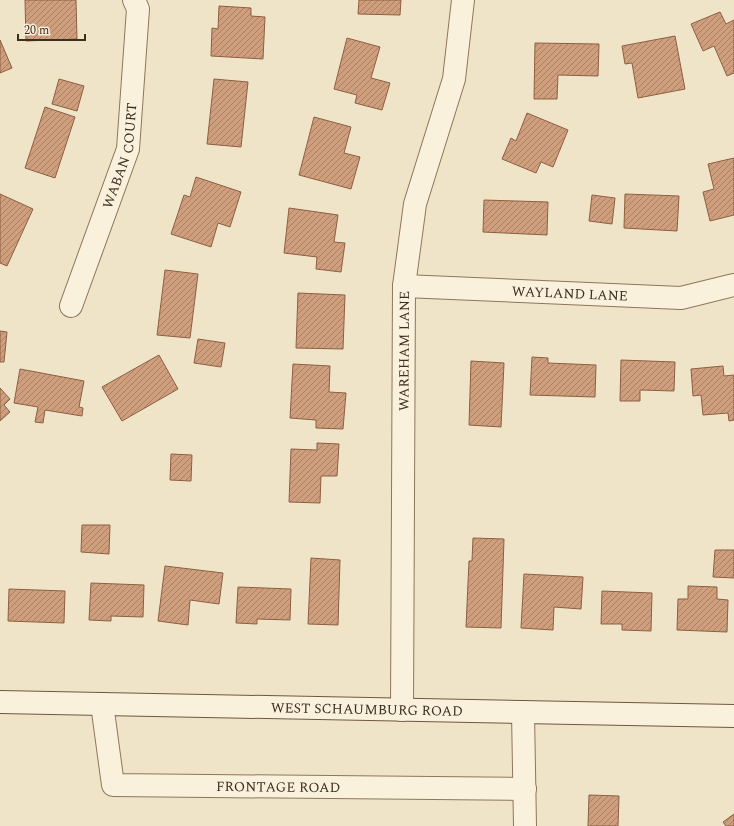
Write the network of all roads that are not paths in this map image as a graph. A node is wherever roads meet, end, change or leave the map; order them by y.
1 (134, 0) edge
2 (463, 0) edge
3 (734, 285) edge
4 (404, 286) junction
5 (71, 306) dead end
6 (0, 702) edge
7 (102, 704) junction
8 (402, 710) junction
9 (523, 712) junction
10 (734, 716) edge
11 (525, 789) junction
12 (525, 826) edge

1 - 5 street, WABAN COURT
2 - 4 street, WAREHAM LANE
3 - 4 street, WAYLAND LANE
4 - 8 street, WAREHAM LANE
6 - 7 street, WEST SCHAUMBURG ROAD
7 - 8 street, WEST SCHAUMBURG ROAD
7 - 11 street, FRONTAGE ROAD
8 - 9 street, WEST SCHAUMBURG ROAD
9 - 10 street, WEST SCHAUMBURG ROAD
9 - 11 street
11 - 12 street

